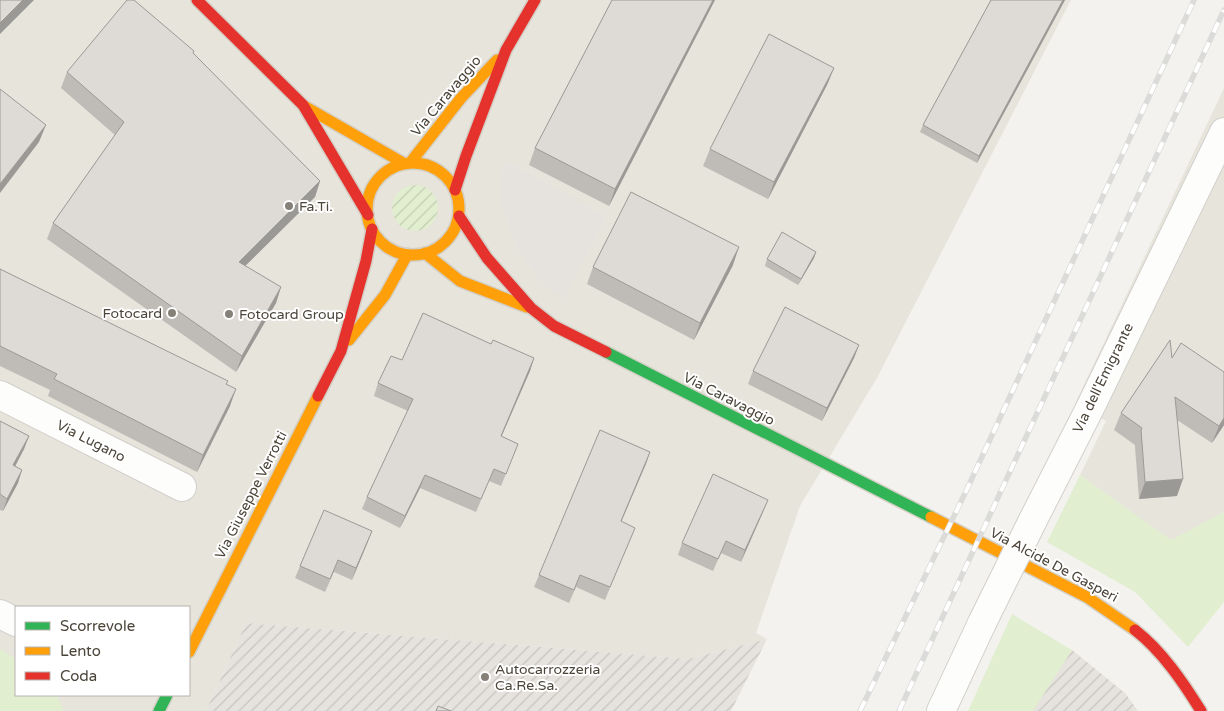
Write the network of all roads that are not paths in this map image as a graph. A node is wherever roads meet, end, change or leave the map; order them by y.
1 (197, 0) edge
2 (535, 0) edge
3 (506, 50) junction
4 (303, 105) junction
5 (1224, 132) edge
6 (408, 164) junction
7 (455, 190) junction
8 (368, 215) junction
9 (459, 216) junction
10 (372, 229) junction
11 (425, 253) junction
12 (407, 254) junction
13 (531, 308) junction
14 (341, 351) junction
15 (0, 395) edge
16 (182, 487) dead end
17 (917, 511) joint
18 (0, 614) edge
19 (15, 622) edge
20 (190, 650) edge
21 (941, 711) edge
22 (1201, 711) edge

1 - 4 street
2 - 3 street, Via Caravaggio
3 - 6 street, Via Caravaggio
3 - 7 street, Via Caravaggio
4 - 6 street
4 - 8 street
5 - 21 street, Via dell'Emigrante, bridge
6 - 7 street
6 - 8 street
7 - 9 street
8 - 10 street
9 - 11 street
9 - 13 street, Via Caravaggio
10 - 12 street
10 - 14 street, Via Giuseppe Verrotti
11 - 12 street
11 - 13 street, Via Caravaggio
12 - 14 street, Via Giuseppe Verrotti
13 - 17 street, Via Caravaggio
14 - 20 street, Via Giuseppe Verrotti
15 - 16 street, Via Lugano
17 - 22 street, Via Alcide De Gasperi
18 - 19 street

